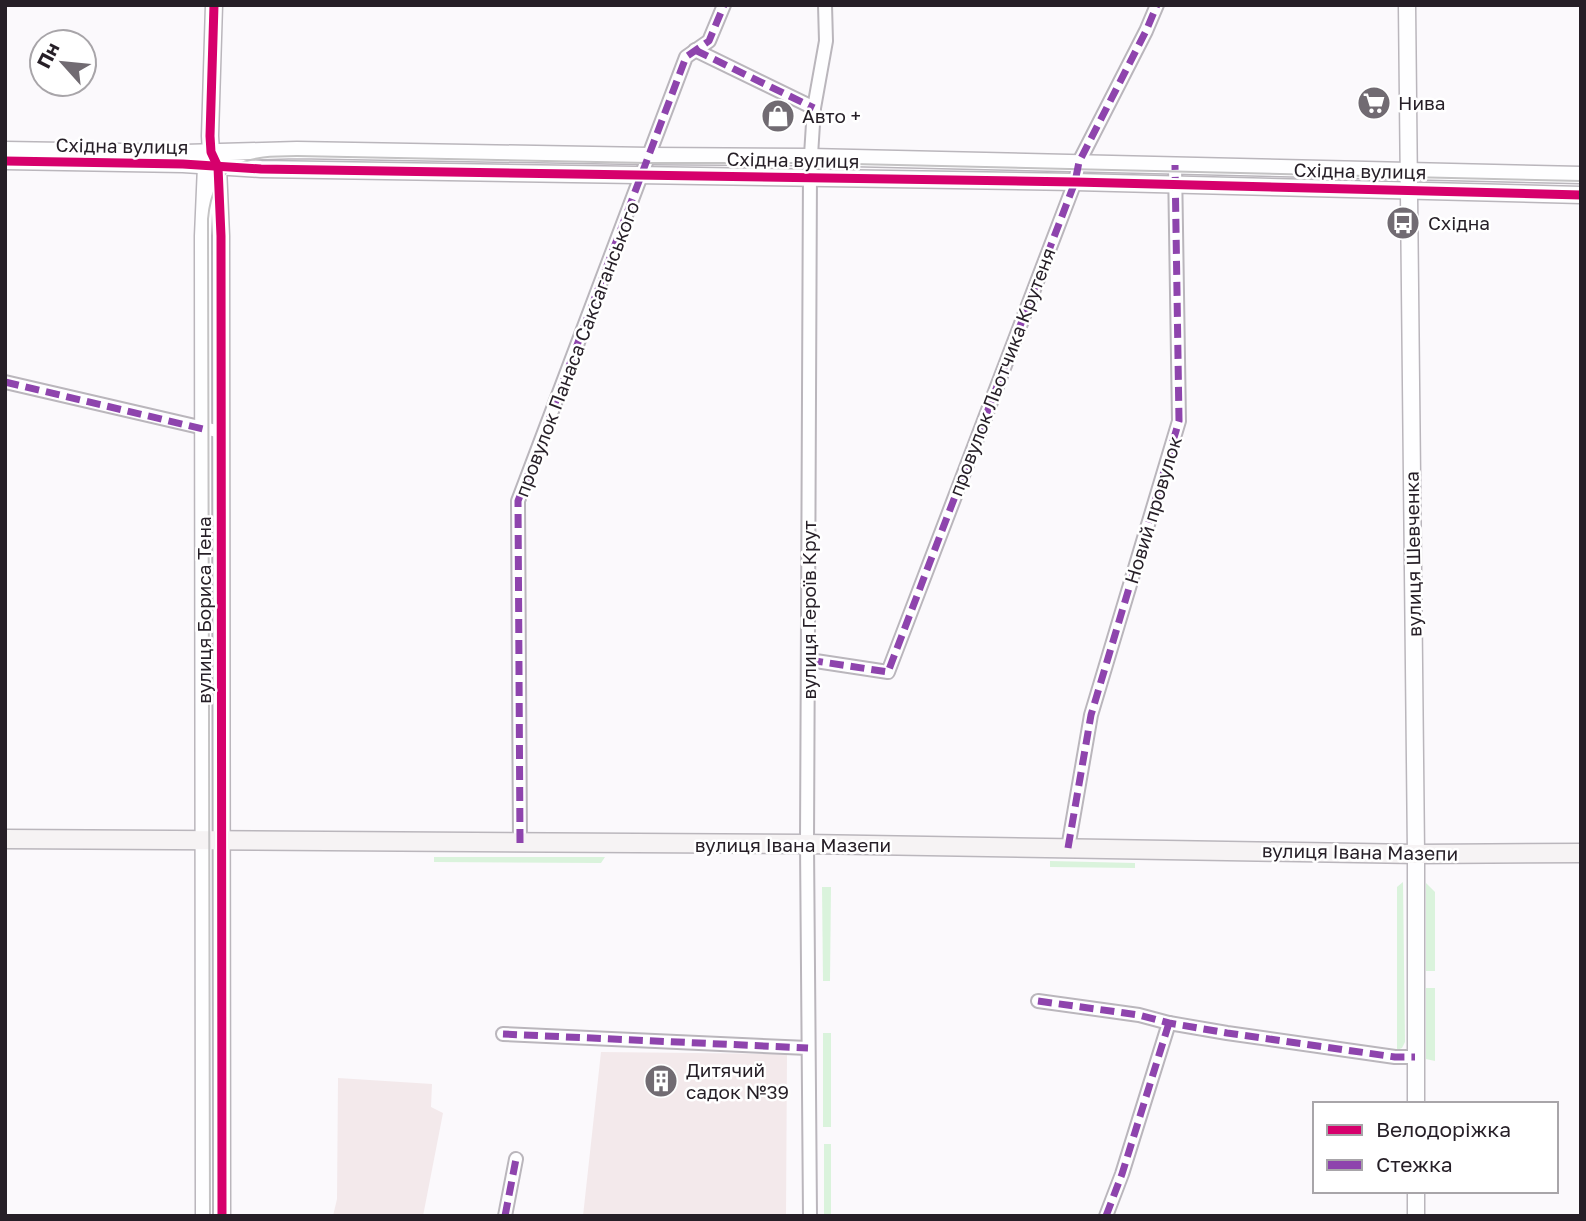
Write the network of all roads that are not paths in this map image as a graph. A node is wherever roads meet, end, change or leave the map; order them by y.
1 (214, 5) edge
2 (724, 5) edge
3 (825, 5) edge
4 (1157, 5) edge
5 (1407, 5) edge
6 (695, 50) junction
7 (814, 108) junction
8 (5, 150) edge
9 (649, 156) junction
10 (810, 157) junction
11 (5, 161) edge
12 (211, 162) junction
13 (1079, 162) junction
14 (1175, 165) junction
15 (1409, 171) junction
16 (1581, 175) edge
17 (642, 176) junction
18 (810, 177) junction
19 (1075, 182) junction
20 (1174, 185) junction
21 (1410, 190) junction
22 (1581, 195) edge
23 (5, 382) edge
24 (203, 429) junction
25 (221, 432) junction
26 (809, 660) junction
27 (5, 839) edge
28 (213, 842) junction
29 (520, 843) junction
30 (807, 844) junction
31 (1068, 848) junction
32 (1581, 853) edge
33 (1416, 854) junction
34 (1038, 1001) dead end
35 (1169, 1023) junction
36 (503, 1034) dead end
37 (808, 1048) junction
38 (1415, 1057) junction
39 (1416, 1102) edge
40 (516, 1159) dead end
41 (1416, 1193) edge
42 (204, 1216) edge
43 (222, 1216) edge
44 (505, 1216) edge
45 (810, 1216) edge
46 (1106, 1216) edge
47 (1416, 1216) edge

1 - 12 street, вулиця Бориса Тена
2 - 6 street, провулок Панаса Саксаганського
3 - 7 street, вулиця Героїв Крут
4 - 13 street, провулок Льотчика Крутеня
5 - 15 street, вулиця Шевченка
6 - 7 street
6 - 9 street, провулок Панаса Саксаганського
7 - 10 street, вулиця Героїв Крут
8 - 12 street, Східна вулиця
9 - 10 street, Східна вулиця
9 - 12 street, Східна вулиця
9 - 17 street, провулок Панаса Саксаганського
10 - 13 street, Східна вулиця
10 - 18 street, вулиця Героїв Крут
11 - 12 street, Східна вулиця
12 - 17 street, Східна вулиця
12 - 24 street, вулиця Бориса Тена
12 - 25 street, вулиця Бориса Тена
13 - 14 street, Східна вулиця
13 - 19 street, провулок Льотчика Крутеня
14 - 15 street, Східна вулиця
14 - 20 street, Новий провулок
15 - 16 street, Східна вулиця
15 - 21 street, вулиця Шевченка
17 - 18 street, Східна вулиця
17 - 29 street, провулок Панаса Саксаганського
18 - 19 street, Східна вулиця
18 - 26 street, вулиця Героїв Крут
19 - 20 street, Східна вулиця
19 - 26 street, провулок Льотчика Крутеня
20 - 21 street, Східна вулиця
20 - 31 street, Новий провулок
21 - 22 street, Східна вулиця
21 - 33 street, вулиця Шевченка
23 - 24 street
24 - 25 street
24 - 28 street, вулиця Бориса Тена
25 - 28 street, вулиця Бориса Тена
26 - 30 street, вулиця Героїв Крут
27 - 28 main road, вулиця Івана Мазепи
28 - 29 main road, вулиця Івана Мазепи
28 - 42 street, вулиця Бориса Тена
28 - 43 street, вулиця Бориса Тена
29 - 30 main road, вулиця Івана Мазепи
30 - 31 main road, вулиця Івана Мазепи
30 - 37 street, вулиця Героїв Крут
31 - 33 main road, вулиця Івана Мазепи
32 - 33 main road, вулиця Івана Мазепи
33 - 38 street, вулиця Шевченка
34 - 35 street
35 - 38 street
35 - 46 street
36 - 37 street
37 - 45 street, вулиця Героїв Крут
38 - 39 street, вулиця Шевченка
40 - 44 street
41 - 47 street

